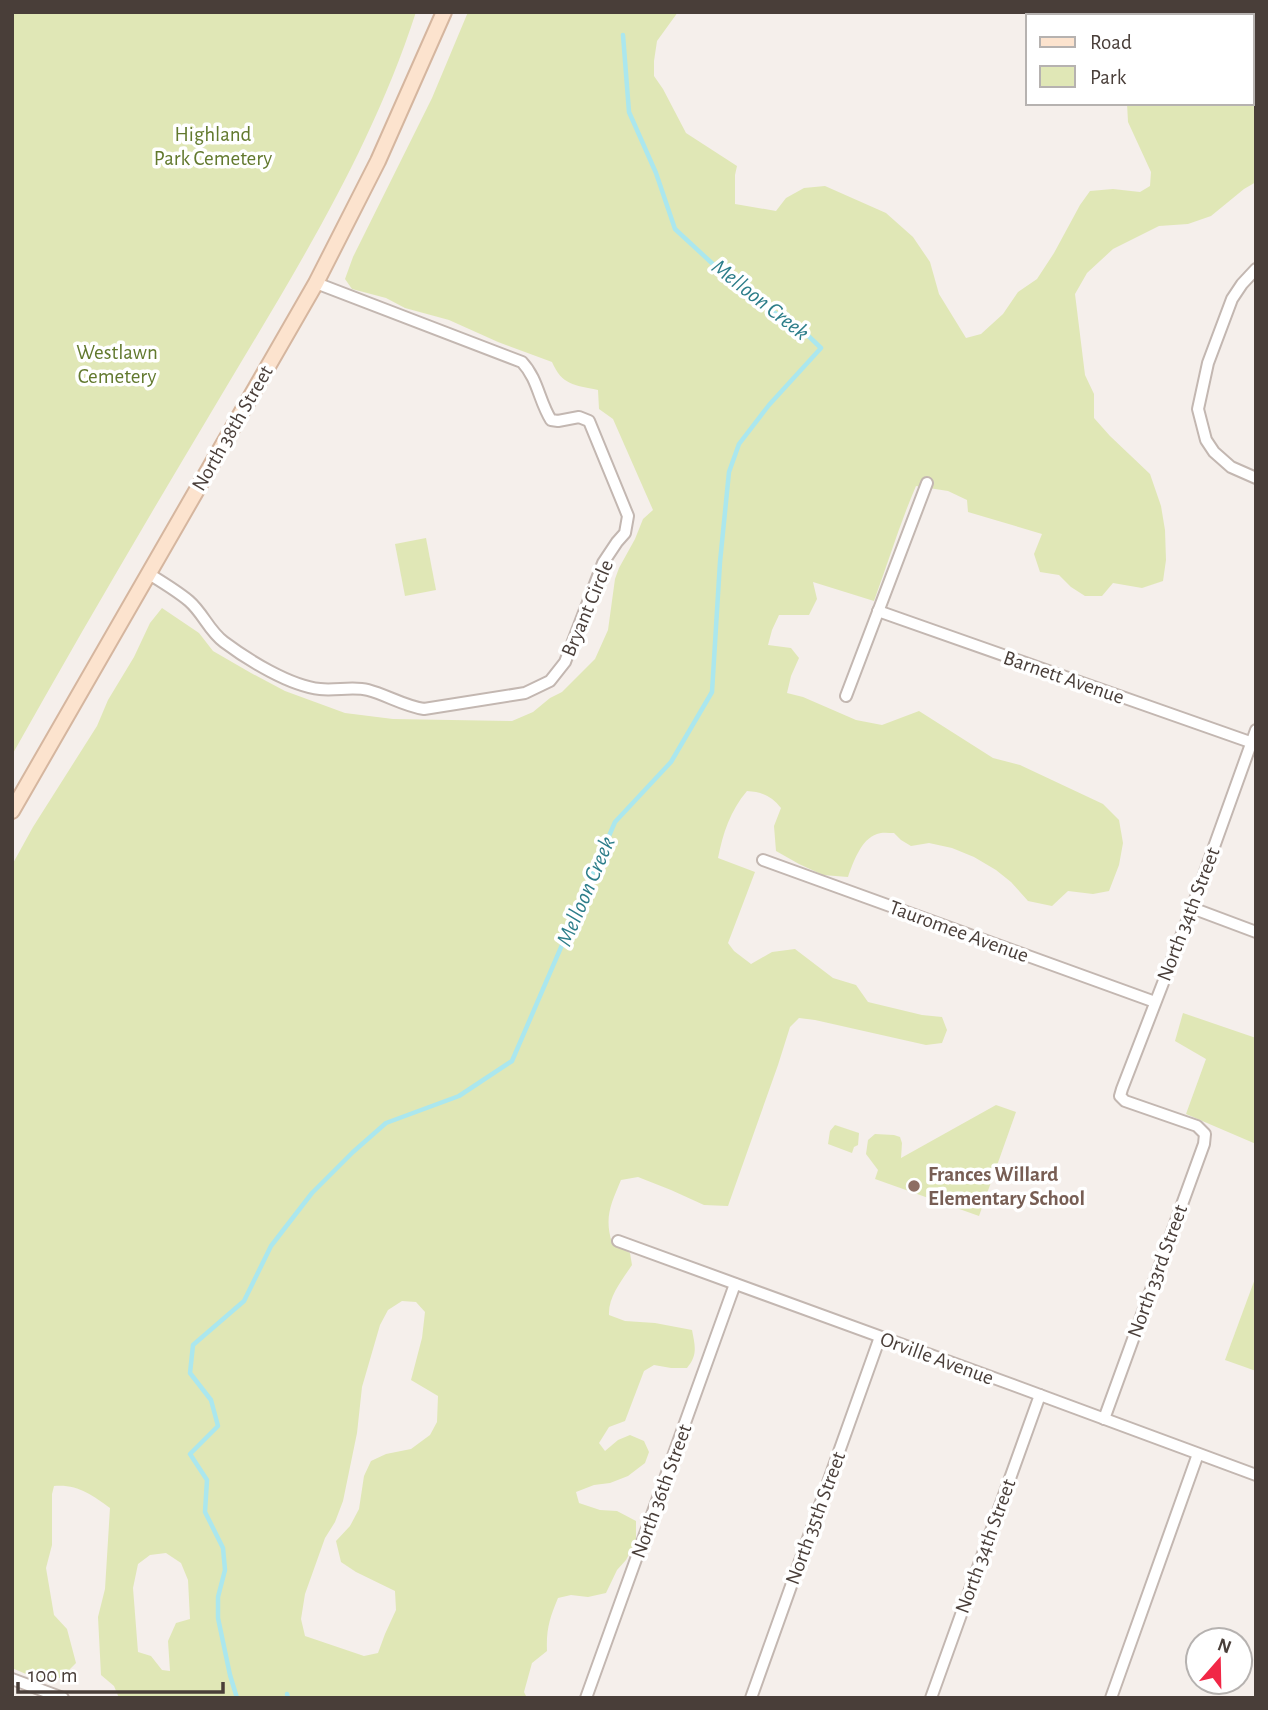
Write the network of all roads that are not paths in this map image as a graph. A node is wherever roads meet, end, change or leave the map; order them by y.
1 (435, 12) edge
2 (444, 12) edge
3 (433, 35) junction
4 (1256, 268) edge
5 (316, 283) junction
6 (1256, 478) edge
7 (927, 483) dead end
8 (149, 574) junction
9 (878, 611) junction
10 (846, 696) dead end
11 (1256, 730) edge
12 (1250, 742) junction
13 (12, 811) edge
14 (763, 860) dead end
15 (1192, 908) junction
16 (1256, 932) edge
17 (1155, 1002) junction
18 (1197, 1126) joint
19 (618, 1241) dead end
20 (735, 1284) junction
21 (880, 1337) junction
22 (1040, 1395) junction
23 (1104, 1419) junction
24 (1198, 1454) junction
25 (1256, 1475) edge
26 (12, 1679) edge
27 (63, 1698) edge
28 (586, 1698) edge
29 (751, 1698) edge
30 (931, 1698) edge
31 (1111, 1698) edge

1 - 3 main road, North 38th Street
2 - 3 main road, North 38th Street
3 - 5 main road, North 38th Street
4 - 6 street
5 - 8 main road, North 38th Street
5 - 8 street, Bryant Circle
7 - 9 street
8 - 13 main road, North 38th Street
9 - 10 street
9 - 12 street, Barnett Avenue
11 - 12 street, North 34th Street
12 - 15 street, North 34th Street
14 - 17 street, Tauromee Avenue
15 - 16 street
15 - 17 street, North 34th Street
17 - 18 street, North 34th Street
18 - 23 street, North 33rd Street
19 - 20 street, Orville Avenue
20 - 21 street, Orville Avenue
20 - 28 street, North 36th Street
21 - 22 street, Orville Avenue
21 - 29 street, North 35th Street
22 - 23 street, Orville Avenue
22 - 30 street, North 34th Street
23 - 24 street, Orville Avenue
24 - 25 street, Orville Avenue
24 - 31 street
26 - 27 street

